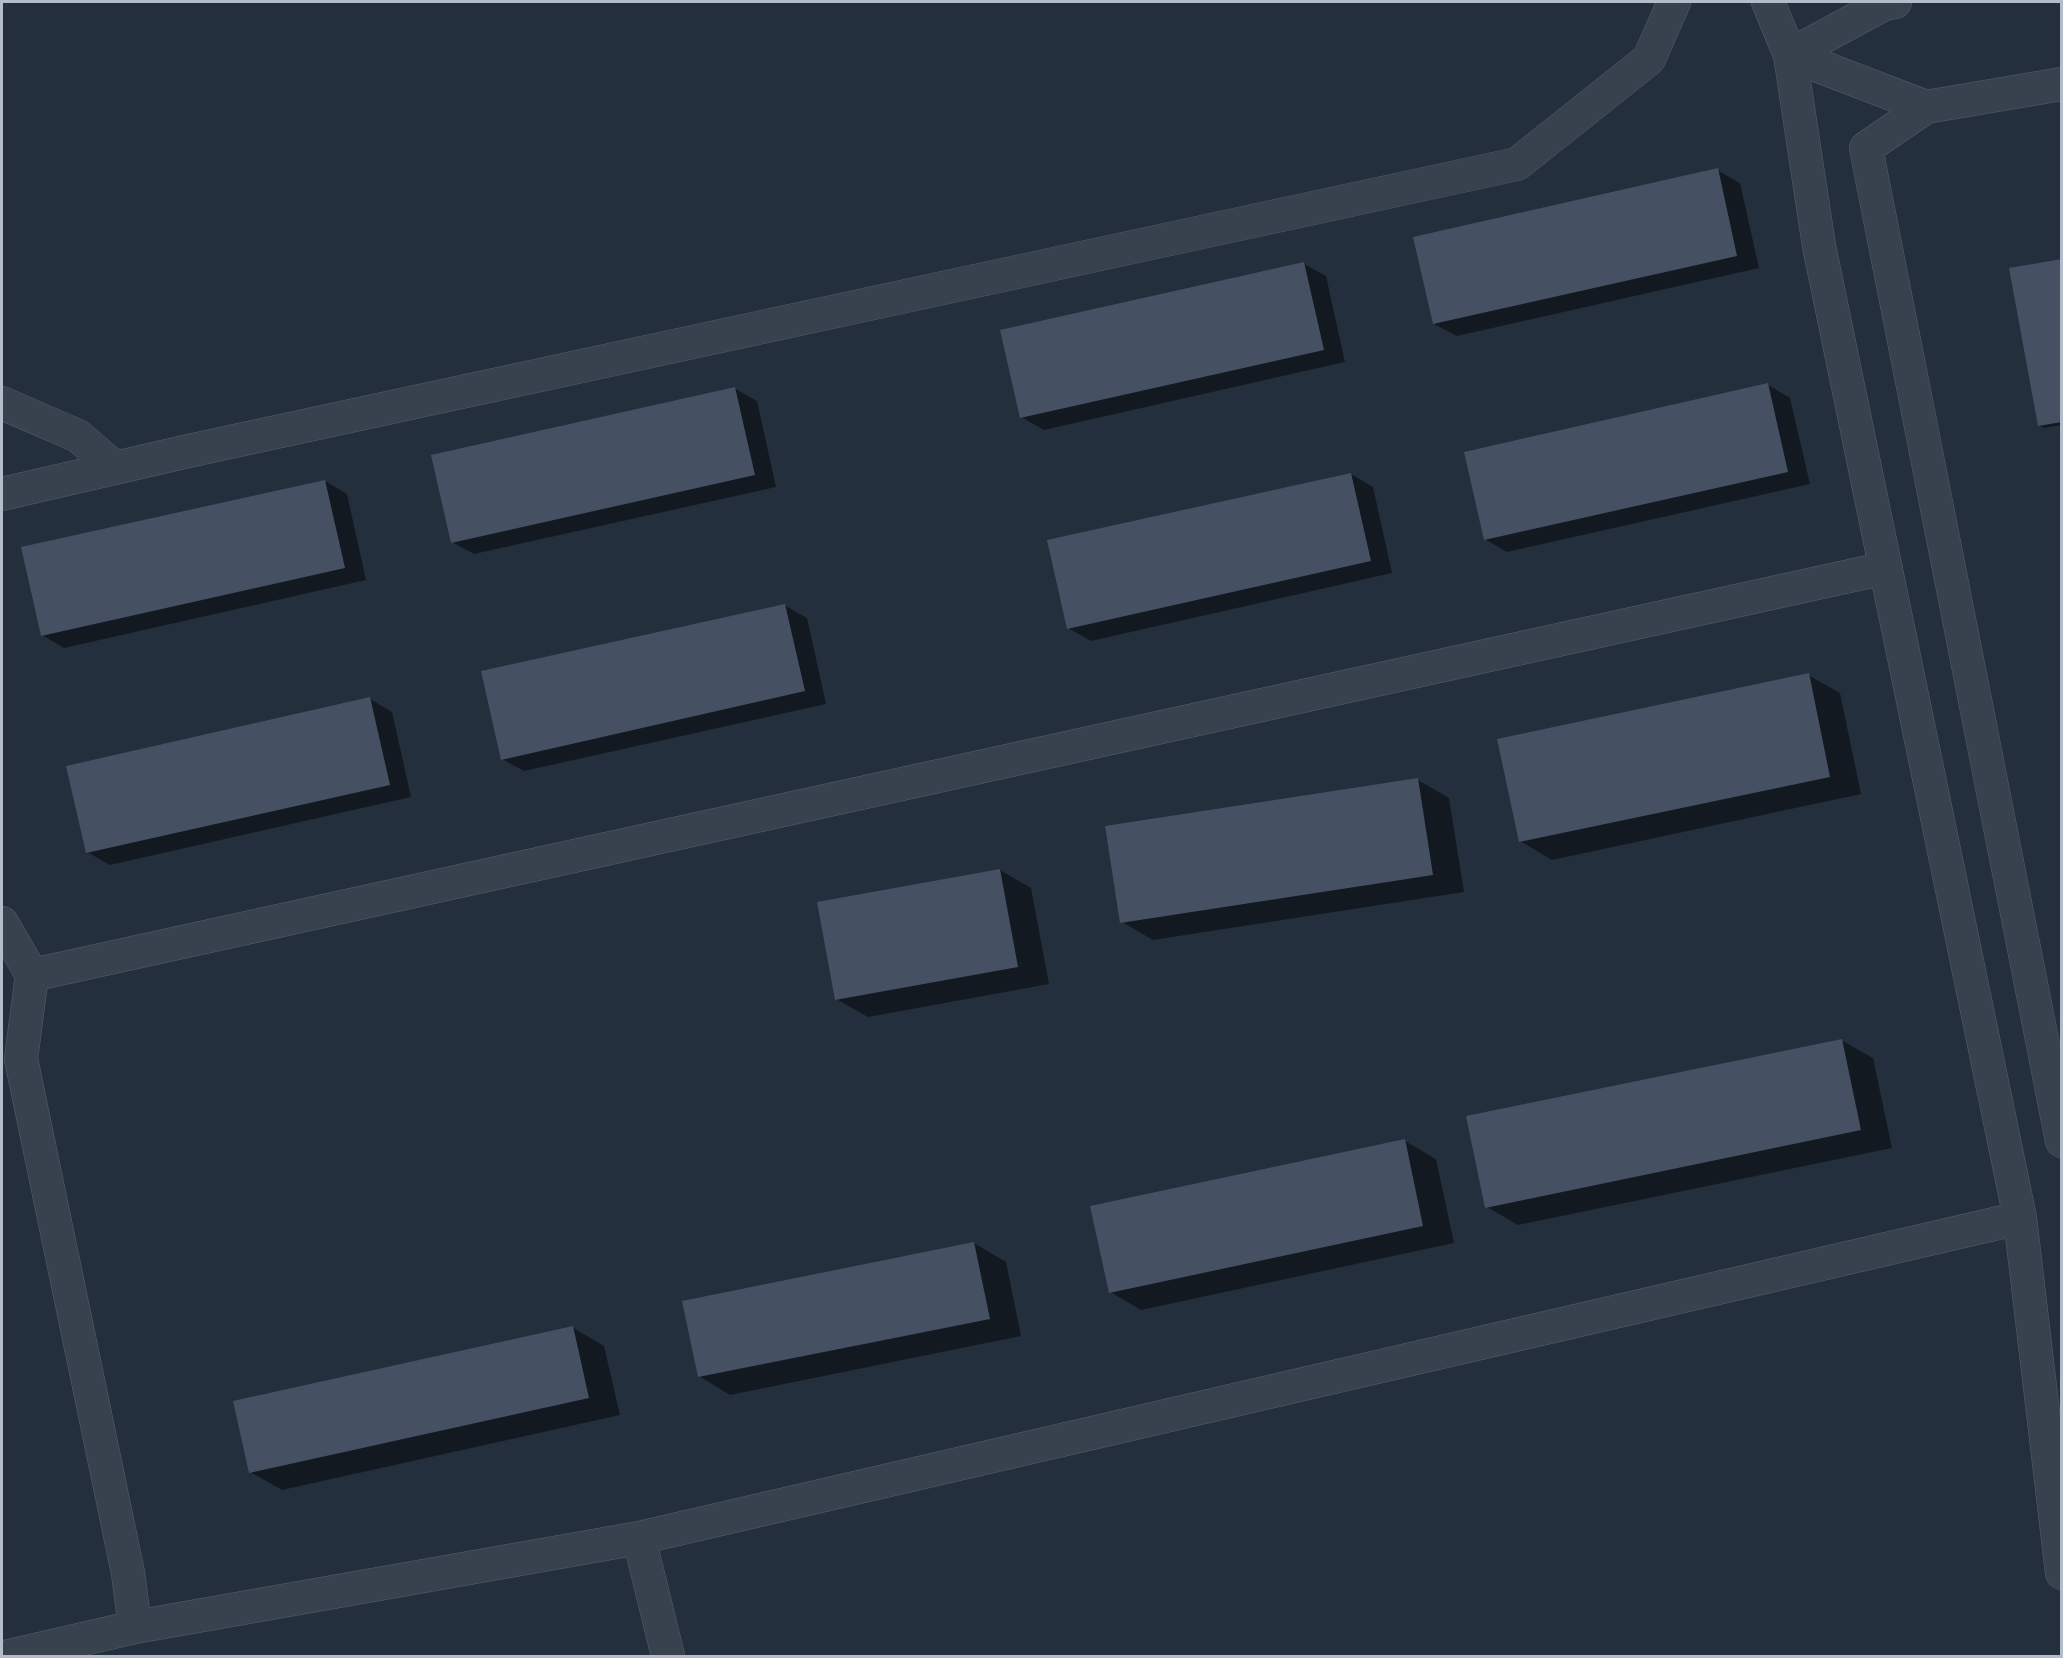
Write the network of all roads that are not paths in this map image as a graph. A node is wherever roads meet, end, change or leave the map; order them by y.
1 (1674, 2) edge
2 (1768, 2) edge
3 (1895, 2) edge
4 (1790, 56) junction
5 (2061, 84) edge
6 (1926, 107) junction
7 (2, 403) edge
8 (115, 468) junction
9 (2, 494) edge
10 (1886, 568) junction
11 (2, 922) edge
12 (32, 975) junction
13 (2061, 1141) edge
14 (2020, 1218) junction
15 (639, 1538) junction
16 (2061, 1574) edge
17 (135, 1627) junction
18 (9, 1656) edge
19 (668, 1656) edge

1 - 8 street
2 - 4 street
3 - 4 street
4 - 6 street
4 - 10 street
5 - 6 street
6 - 13 street
7 - 8 street
8 - 9 street
10 - 12 street
10 - 14 street
11 - 12 street
12 - 17 street
14 - 15 street
14 - 16 street
15 - 17 street
15 - 19 street
17 - 18 street

